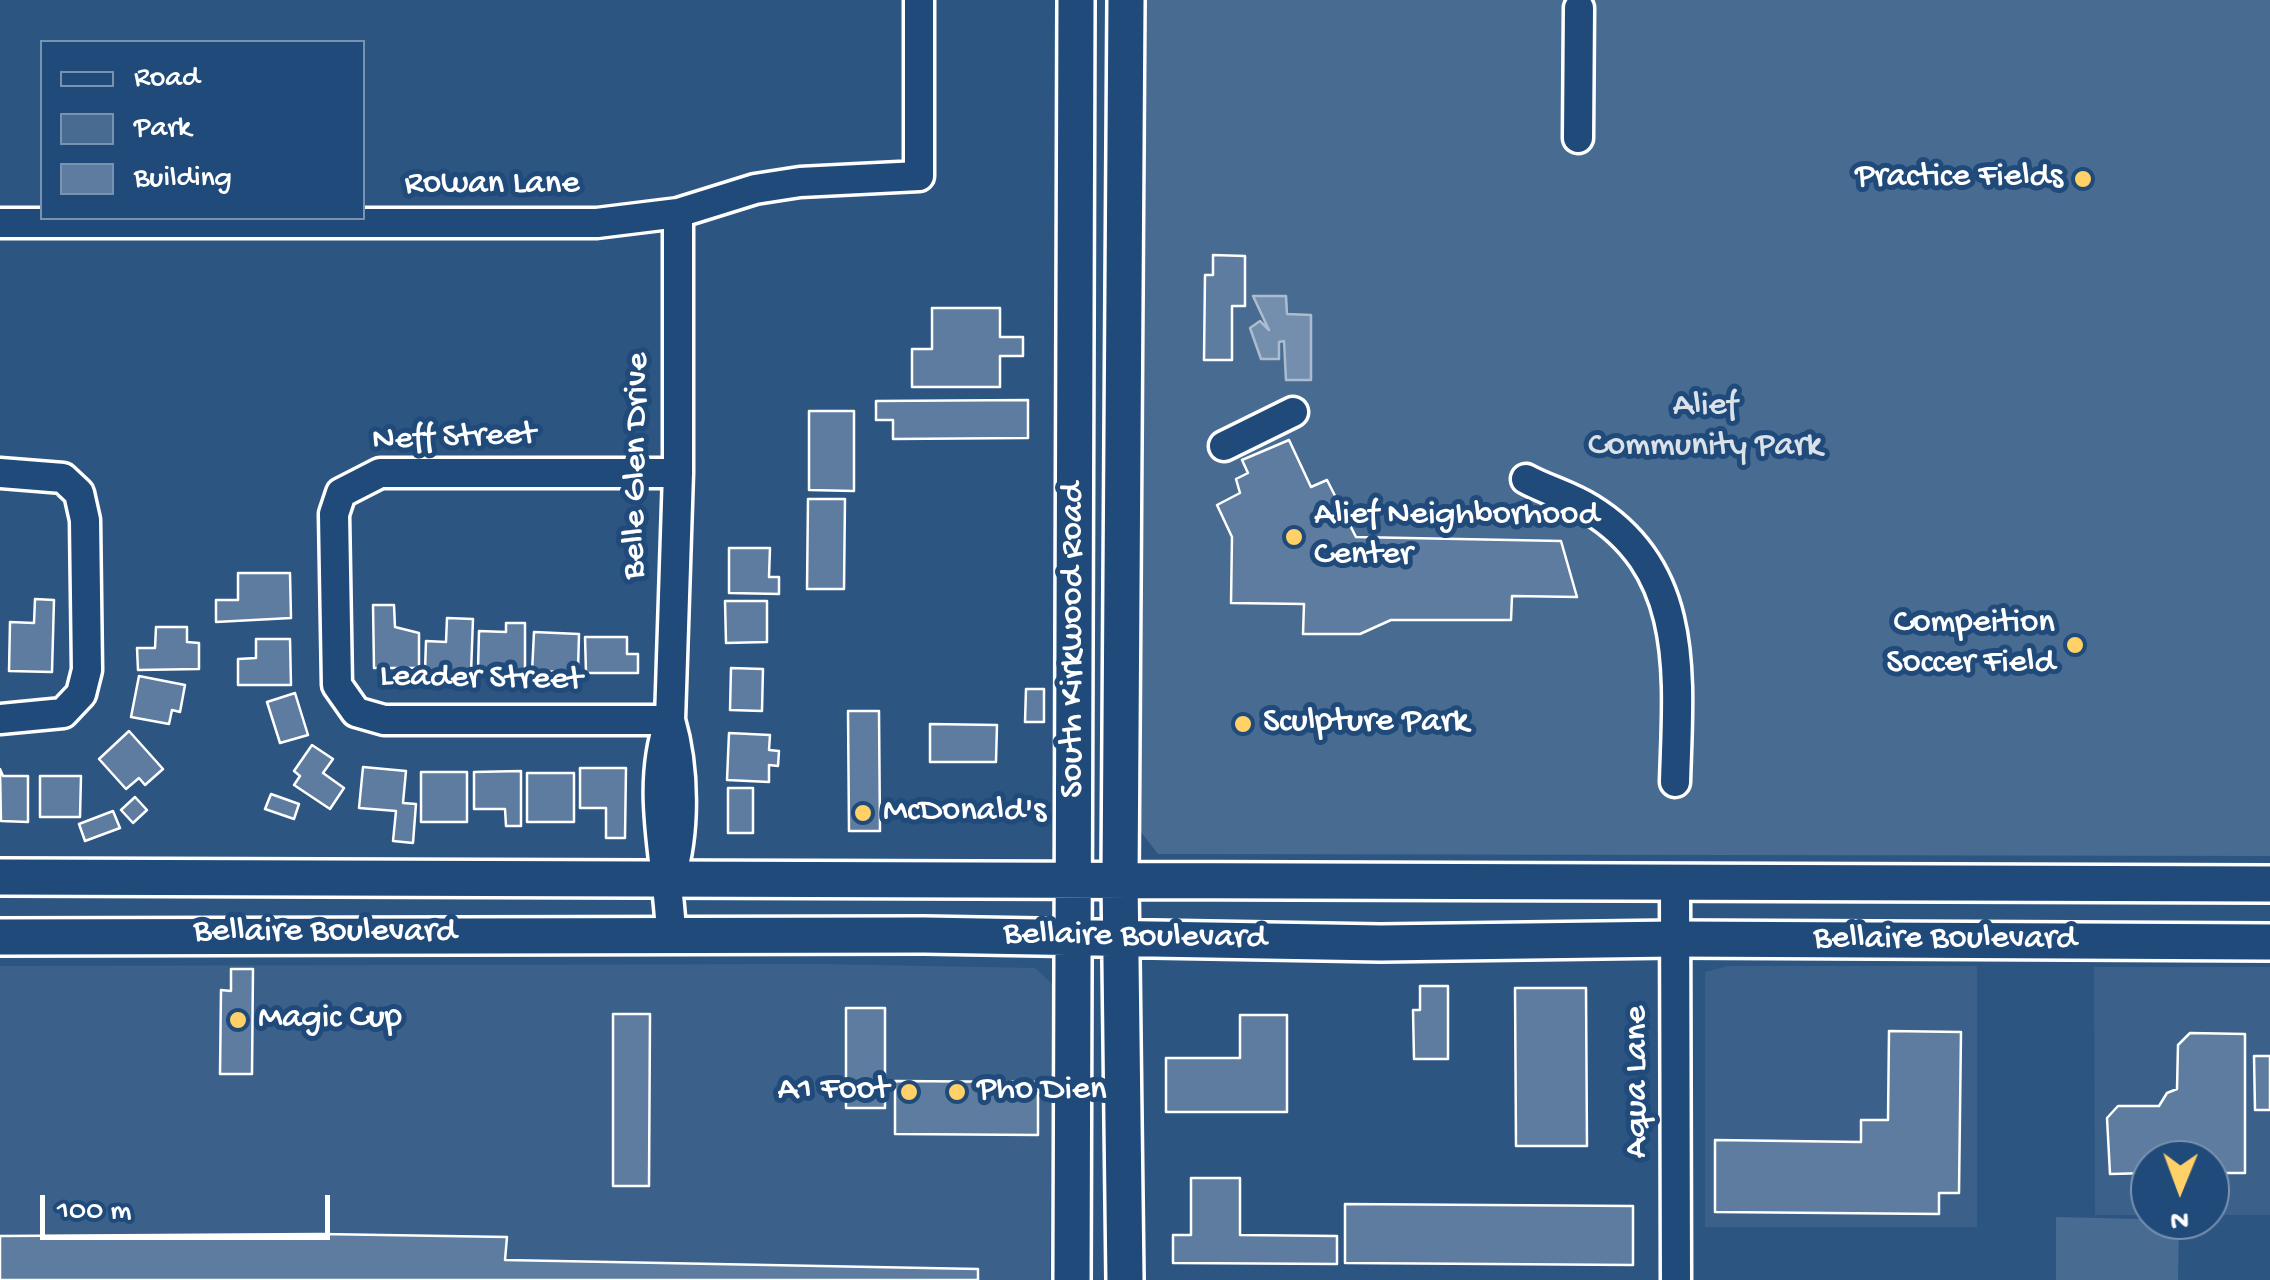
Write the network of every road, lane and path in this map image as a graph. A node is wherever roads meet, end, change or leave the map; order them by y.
1 (919, 0) edge
2 (1076, 0) edge
3 (1126, 0) edge
4 (1579, 8) dead end
5 (1578, 138) dead end
6 (678, 213) junction
7 (1076, 216) junction
8 (1124, 218) junction
9 (0, 223) edge
10 (1292, 412) dead end
11 (1224, 446) dead end
12 (2, 472) edge
13 (678, 473) junction
14 (1526, 479) dead end
15 (1077, 492) junction
16 (1123, 492) junction
17 (334, 595) joint
18 (0, 719) edge
19 (670, 720) junction
20 (1675, 782) dead end
21 (0, 877) edge
22 (166, 877) junction
23 (1074, 878) junction
24 (1120, 879) junction
25 (670, 881) junction
26 (1674, 884) junction
27 (2034, 884) junction
28 (2270, 884) edge
29 (168, 935) junction
30 (1074, 935) junction
31 (1120, 935) junction
32 (671, 936) junction
33 (0, 937) edge
34 (1674, 939) junction
35 (2270, 942) edge
36 (2033, 943) junction
37 (1072, 1233) junction
38 (1125, 1234) junction
39 (1072, 1280) edge
40 (1125, 1280) edge
41 (1676, 1280) edge

1 - 6 street, Rowan Lane
2 - 7 main road, South Kirkwood Road
3 - 8 main road, South Kirkwood Road
4 - 5 street
6 - 9 street, Rowan Lane
6 - 13 street, Belle Glen Drive
7 - 8 main road
7 - 15 main road, South Kirkwood Road
8 - 16 main road, South Kirkwood Road
10 - 11 street
12 - 18 street
13 - 17 street, Neff Street
13 - 19 street, Belle Glen Drive
14 - 20 street
15 - 16 main road
15 - 23 main road, South Kirkwood Road
16 - 24 main road, South Kirkwood Road
17 - 19 street, Leader Street
19 - 25 street, Belle Glen Drive
21 - 22 main road, Bellaire Boulevard
22 - 25 main road, Bellaire Boulevard
22 - 29 main road
23 - 24 main road, Bellaire Boulevard
23 - 25 main road, Bellaire Boulevard
23 - 30 main road, South Kirkwood Road
24 - 26 main road, Bellaire Boulevard
24 - 31 main road, South Kirkwood Road
25 - 32 street, Belle Glen Drive
26 - 27 main road, Bellaire Boulevard
26 - 34 street, Aqua Lane
27 - 28 main road, Bellaire Boulevard
27 - 36 main road
29 - 32 main road, Bellaire Boulevard
29 - 33 main road, Bellaire Boulevard
30 - 31 main road, Bellaire Boulevard
30 - 32 main road, Bellaire Boulevard
30 - 37 main road, South Kirkwood Road
31 - 34 main road, Bellaire Boulevard
31 - 38 main road, South Kirkwood Road
34 - 36 main road, Bellaire Boulevard
34 - 41 street, Aqua Lane
35 - 36 main road, Bellaire Boulevard
37 - 38 main road
37 - 39 main road, South Kirkwood Road
38 - 40 main road, South Kirkwood Road

